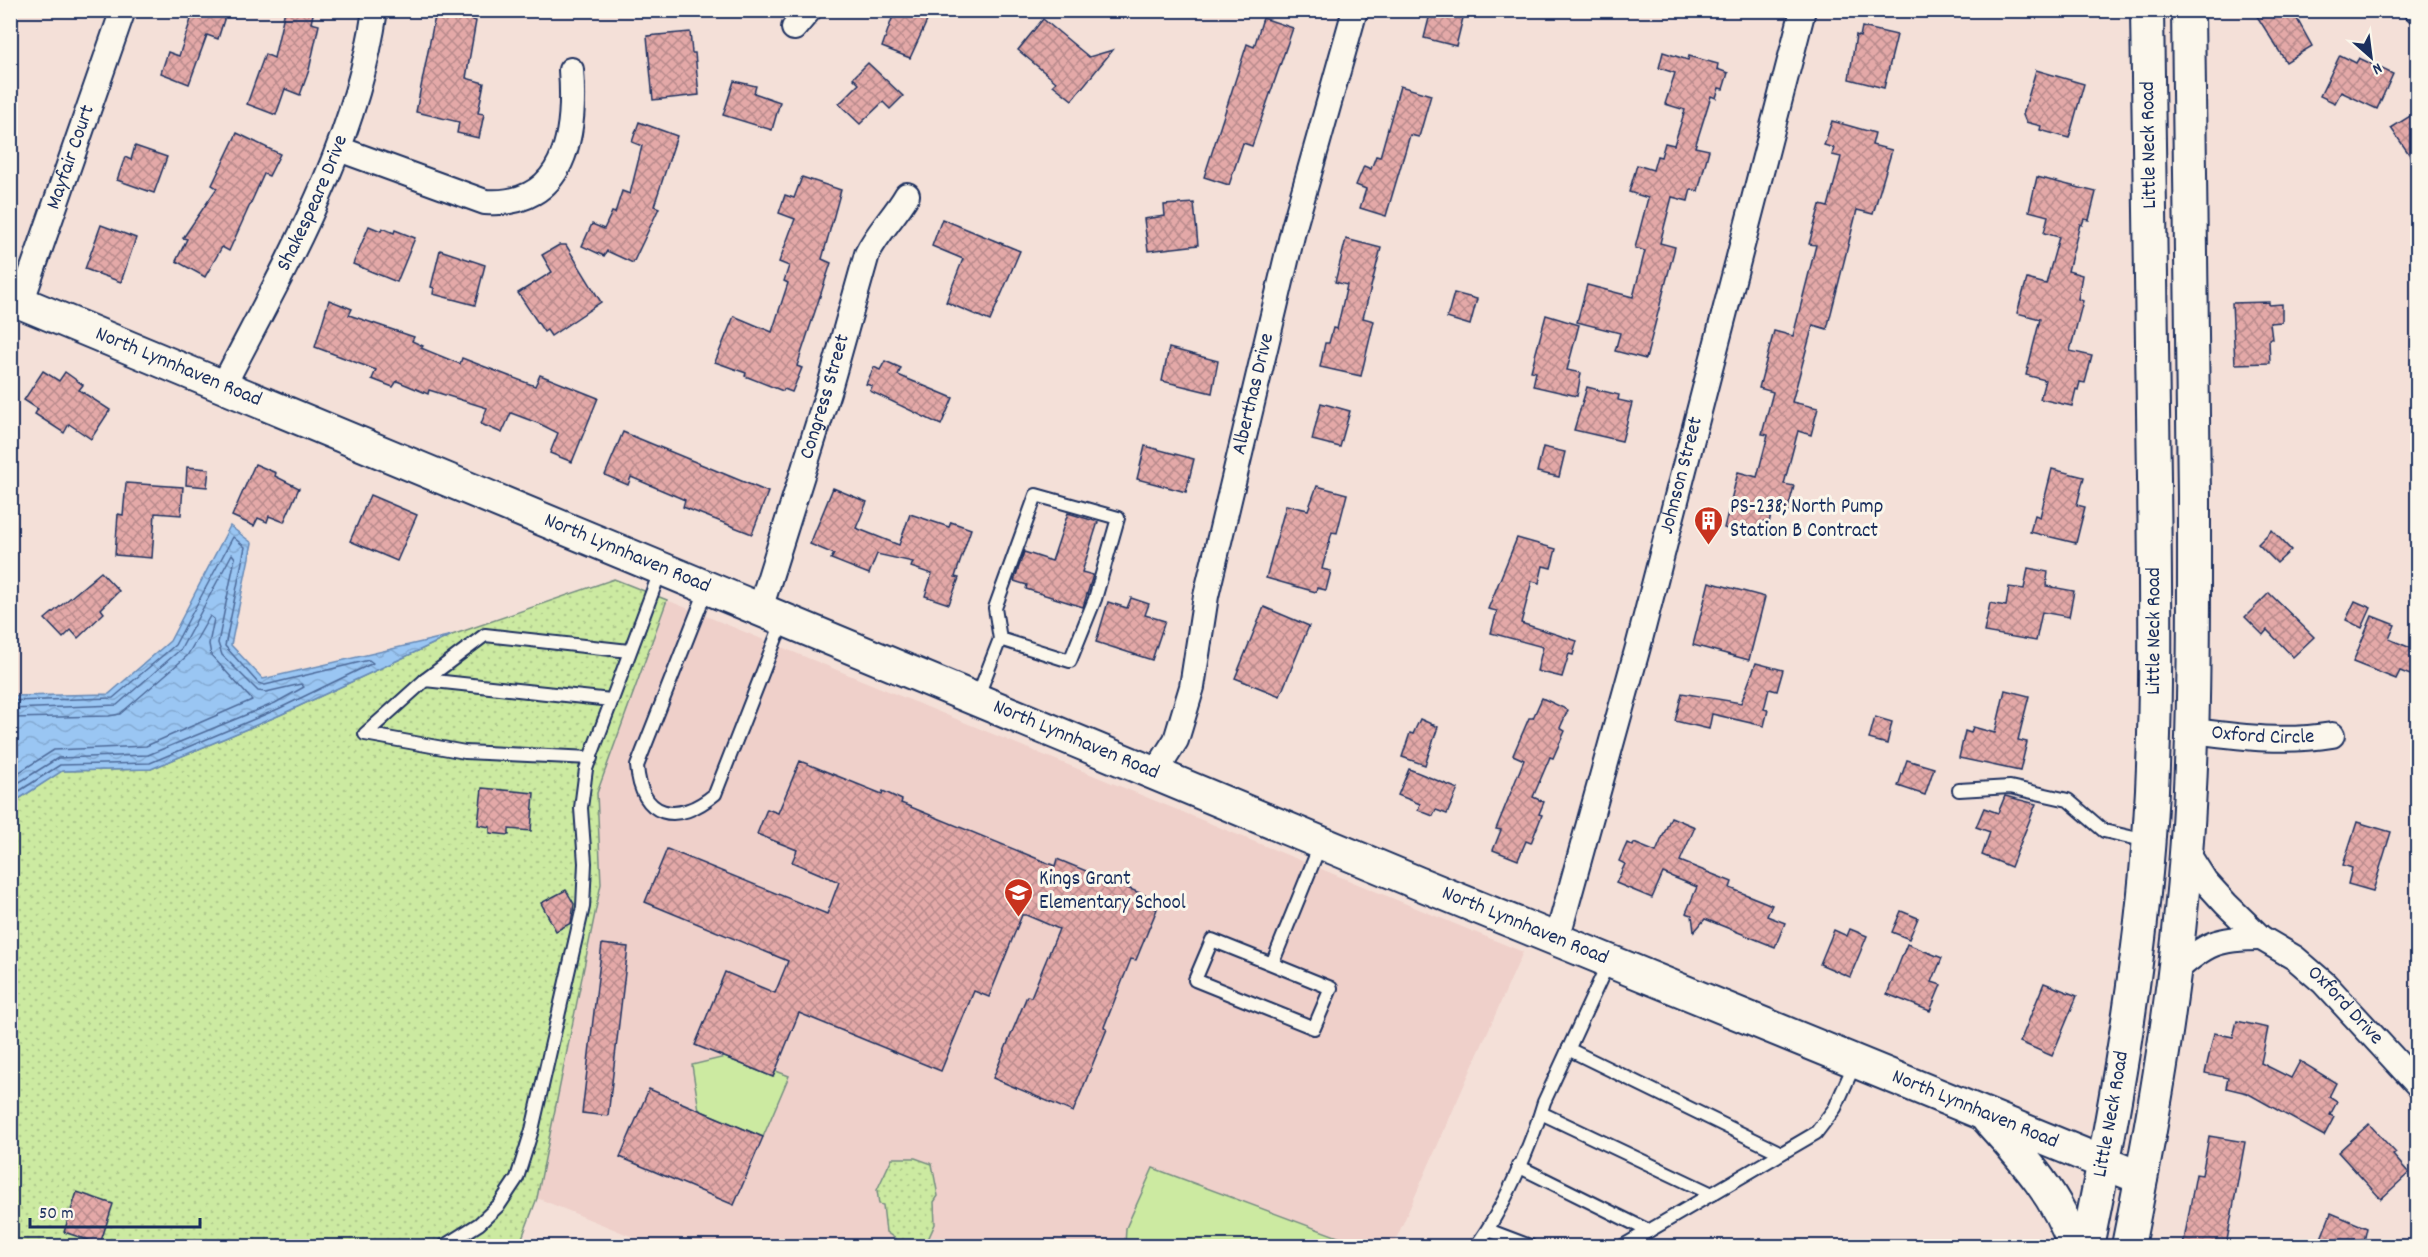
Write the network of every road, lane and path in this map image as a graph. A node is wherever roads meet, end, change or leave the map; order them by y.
1 (123, 10) edge
2 (375, 10) edge
3 (1355, 10) edge
4 (1803, 10) edge
5 (2147, 10) edge
6 (2188, 10) edge
7 (571, 70) dead end
8 (339, 149) junction
9 (907, 195) dead end
10 (16, 300) edge
11 (223, 386) junction
12 (662, 568) junction
13 (708, 587) junction
14 (771, 614) junction
15 (1000, 639) junction
16 (629, 651) junction
17 (425, 680) junction
18 (977, 698) junction
19 (611, 700) junction
20 (2193, 731) junction
21 (2332, 735) dead end
22 (591, 758) junction
23 (1155, 773) junction
24 (1959, 790) dead end
25 (2148, 841) junction
26 (1321, 842) junction
27 (2186, 851) junction
28 (2261, 938) junction
29 (1557, 939) junction
30 (1609, 960) junction
31 (1272, 964) junction
32 (2174, 972) junction
33 (1568, 1049) junction
34 (1856, 1062) junction
35 (2418, 1085) edge
36 (1540, 1113) junction
37 (1984, 1114) junction
38 (1781, 1153) junction
39 (2104, 1163) junction
40 (1518, 1166) junction
41 (2141, 1178) junction
42 (1712, 1194) junction
43 (1488, 1230) junction
44 (1649, 1231) junction
45 (444, 1246) edge
46 (1476, 1246) edge
47 (1530, 1246) edge
48 (1623, 1246) edge
49 (2074, 1246) edge
50 (2087, 1246) edge
51 (2128, 1246) edge

1 - 10 street, Mayfair Court
2 - 8 street, Shakespeare Drive
3 - 23 street, Alberthas Drive
4 - 29 street, Johnson Street
5 - 25 street, Little Neck Road
6 - 20 street, Little Neck Road
7 - 8 street
8 - 11 street, Shakespeare Drive
9 - 14 street, Congress Street
10 - 11 street, North Lynnhaven Road
11 - 12 street, North Lynnhaven Road
12 - 13 street, North Lynnhaven Road
12 - 16 lane
13 - 14 street, North Lynnhaven Road
13 - 14 lane
14 - 18 street, North Lynnhaven Road
15 - 15 lane
15 - 18 lane
16 - 17 lane
16 - 19 lane
17 - 19 lane
17 - 22 lane
18 - 23 street, North Lynnhaven Road
19 - 22 lane
20 - 21 street, Oxford Circle
20 - 27 street, Little Neck Road
22 - 45 lane
23 - 26 street, North Lynnhaven Road
24 - 25 lane
25 - 39 street, Little Neck Road
26 - 29 street, North Lynnhaven Road
26 - 31 lane
27 - 28 street, Oxford Drive
27 - 32 street, Little Neck Road
28 - 32 street
28 - 35 street, Oxford Drive
29 - 30 street, North Lynnhaven Road
30 - 33 lane
30 - 34 street, North Lynnhaven Road
31 - 31 lane
32 - 41 street, Little Neck Road
33 - 36 lane
33 - 38 lane
34 - 37 street, North Lynnhaven Road
34 - 38 lane
36 - 40 lane
36 - 42 lane
37 - 39 street, North Lynnhaven Road
37 - 49 street
38 - 42 lane
39 - 41 street, North Lynnhaven Road
39 - 50 street, Little Neck Road
40 - 43 lane
40 - 44 lane
41 - 51 street, Little Neck Road
42 - 44 lane
43 - 46 lane
43 - 47 lane
44 - 48 lane

